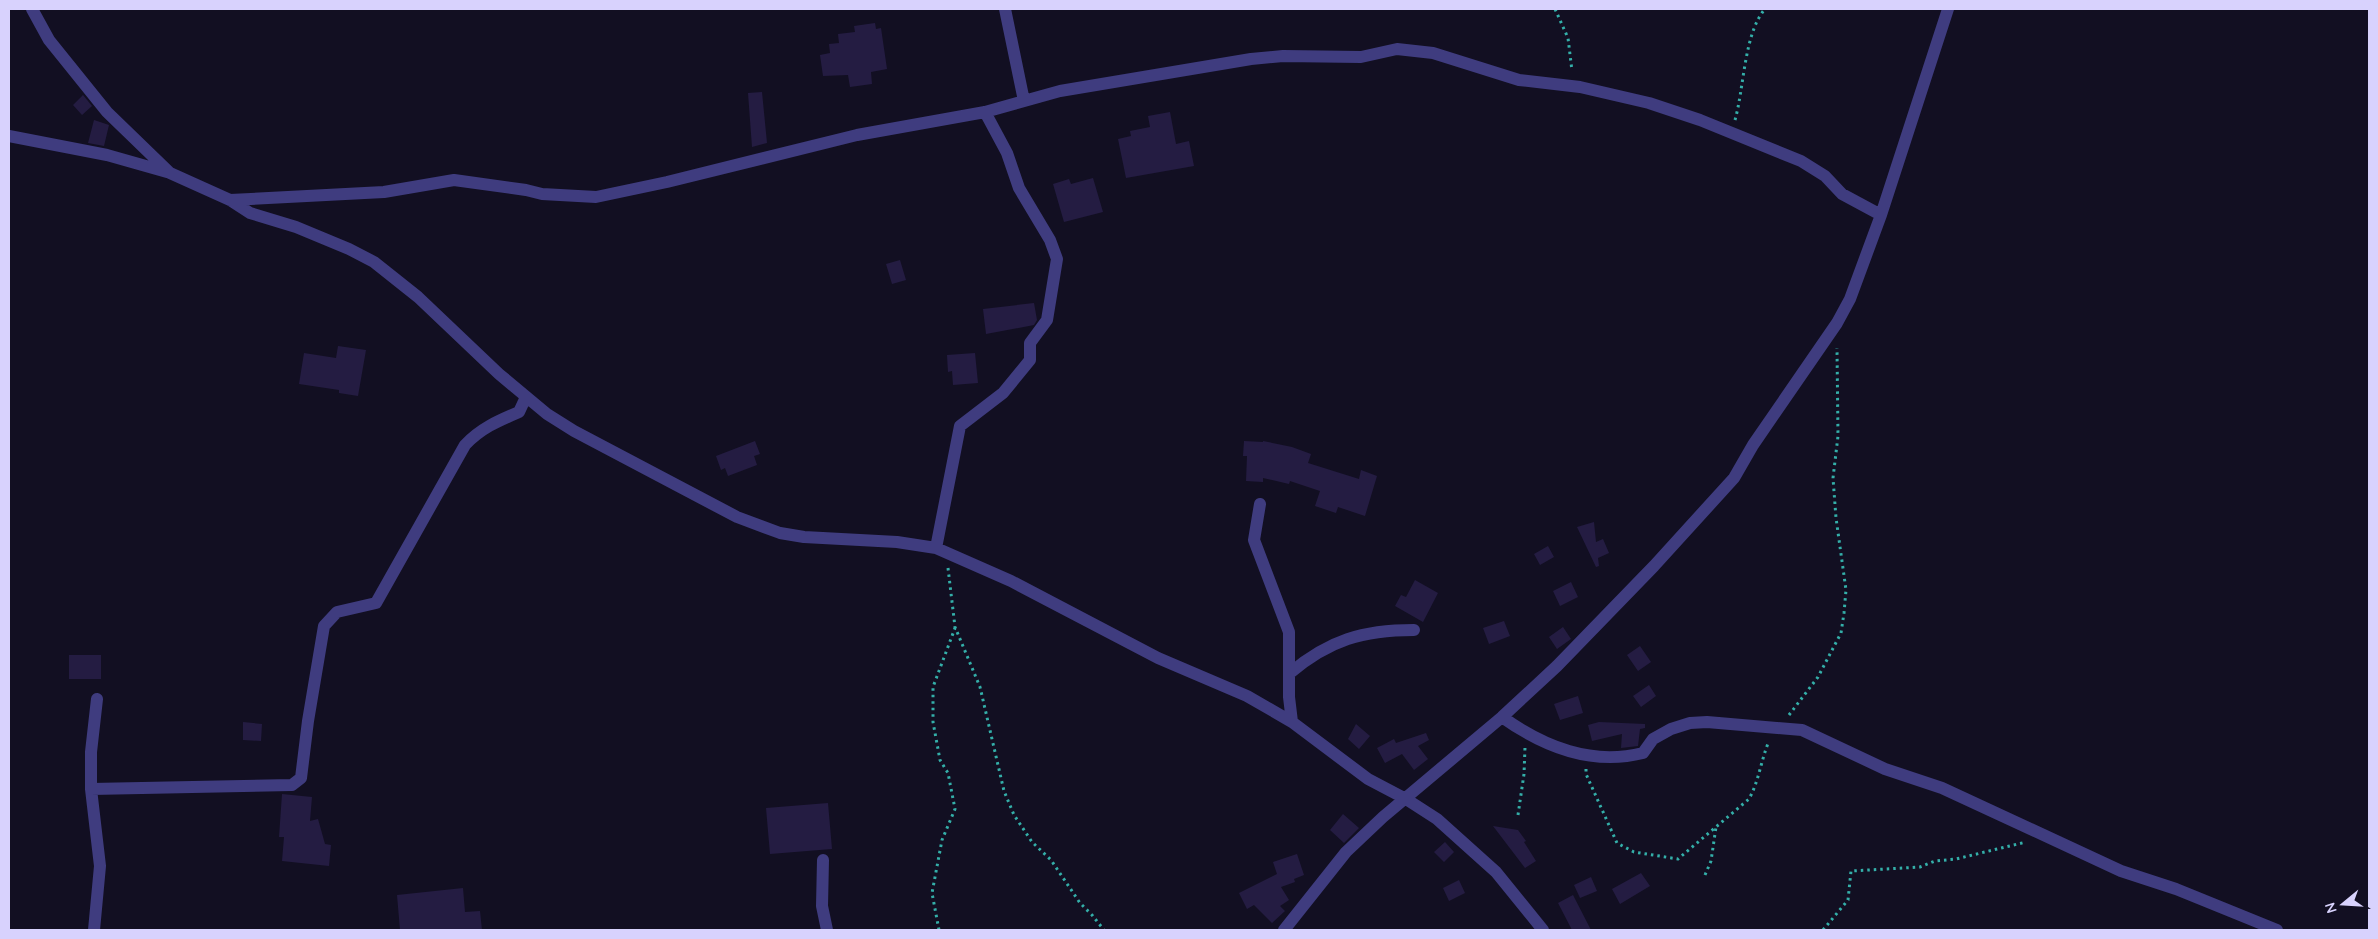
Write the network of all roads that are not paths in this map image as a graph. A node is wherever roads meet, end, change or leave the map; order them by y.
1 (32, 9) edge
2 (1005, 9) edge
3 (1948, 9) edge
4 (1024, 101) junction
5 (984, 112) junction
6 (9, 136) edge
7 (170, 173) junction
8 (230, 200) junction
9 (1881, 215) junction
10 (526, 397) junction
11 (1260, 504) dead end
12 (941, 550) junction
13 (1414, 630) dead end
14 (1290, 673) junction
15 (97, 699) dead end
16 (1502, 717) junction
17 (1292, 722) junction
18 (91, 789) junction
19 (1406, 799) junction
20 (823, 860) dead end
21 (94, 930) edge
22 (827, 930) edge
23 (1284, 930) edge
24 (1543, 930) edge
25 (2277, 930) edge

1 - 7 street
2 - 4 street
3 - 9 street
4 - 5 street
4 - 9 street
5 - 8 street
5 - 12 street
6 - 7 street
7 - 8 street
8 - 10 street
9 - 16 street
10 - 12 street
10 - 18 street
11 - 14 street
12 - 17 street
13 - 14 street
14 - 17 street
15 - 18 street
16 - 19 street
16 - 25 street
17 - 19 street
18 - 21 street
19 - 23 street
19 - 24 street
20 - 22 street

